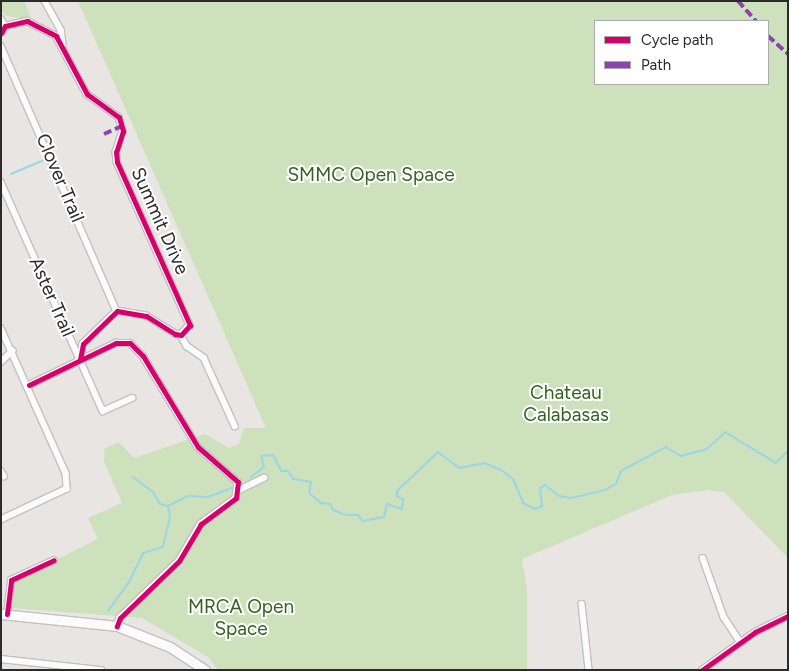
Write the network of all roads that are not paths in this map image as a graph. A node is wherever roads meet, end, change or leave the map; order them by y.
1 (46, 1) edge
2 (1, 19) edge
3 (6, 26) junction
4 (1, 33) edge
5 (1, 46) edge
6 (63, 46) junction
7 (1, 182) edge
8 (117, 311) junction
9 (1, 328) edge
10 (181, 335) junction
11 (12, 351) junction
12 (80, 360) junction
13 (1, 362) edge
14 (28, 385) junction
15 (132, 398) dead end
16 (235, 426) dead end
17 (264, 478) dead end
18 (239, 490) junction
19 (1, 520) edge
20 (703, 558) dead end
21 (54, 560) dead end
22 (582, 604) dead end
23 (4, 614) edge
24 (788, 616) edge
25 (117, 626) junction
26 (740, 642) junction
27 (1, 660) edge
28 (74, 668) edge
29 (101, 670) edge
30 (205, 670) edge
31 (589, 670) edge
32 (702, 670) edge

1 - 6 street
2 - 3 street
3 - 4 street
3 - 6 street, Summit Drive
5 - 8 street, Clover Trail
6 - 10 street, Summit Drive
7 - 12 street, Aster Trail
8 - 10 street
8 - 12 street
9 - 11 street
10 - 16 street
11 - 13 street
11 - 14 street
12 - 14 street
12 - 15 street, Aster Trail
12 - 18 street
14 - 19 street
17 - 18 street
18 - 25 street
20 - 26 street
21 - 23 street
22 - 31 street
23 - 25 main road
24 - 26 street
25 - 30 main road
26 - 32 street
27 - 28 street
28 - 29 street

